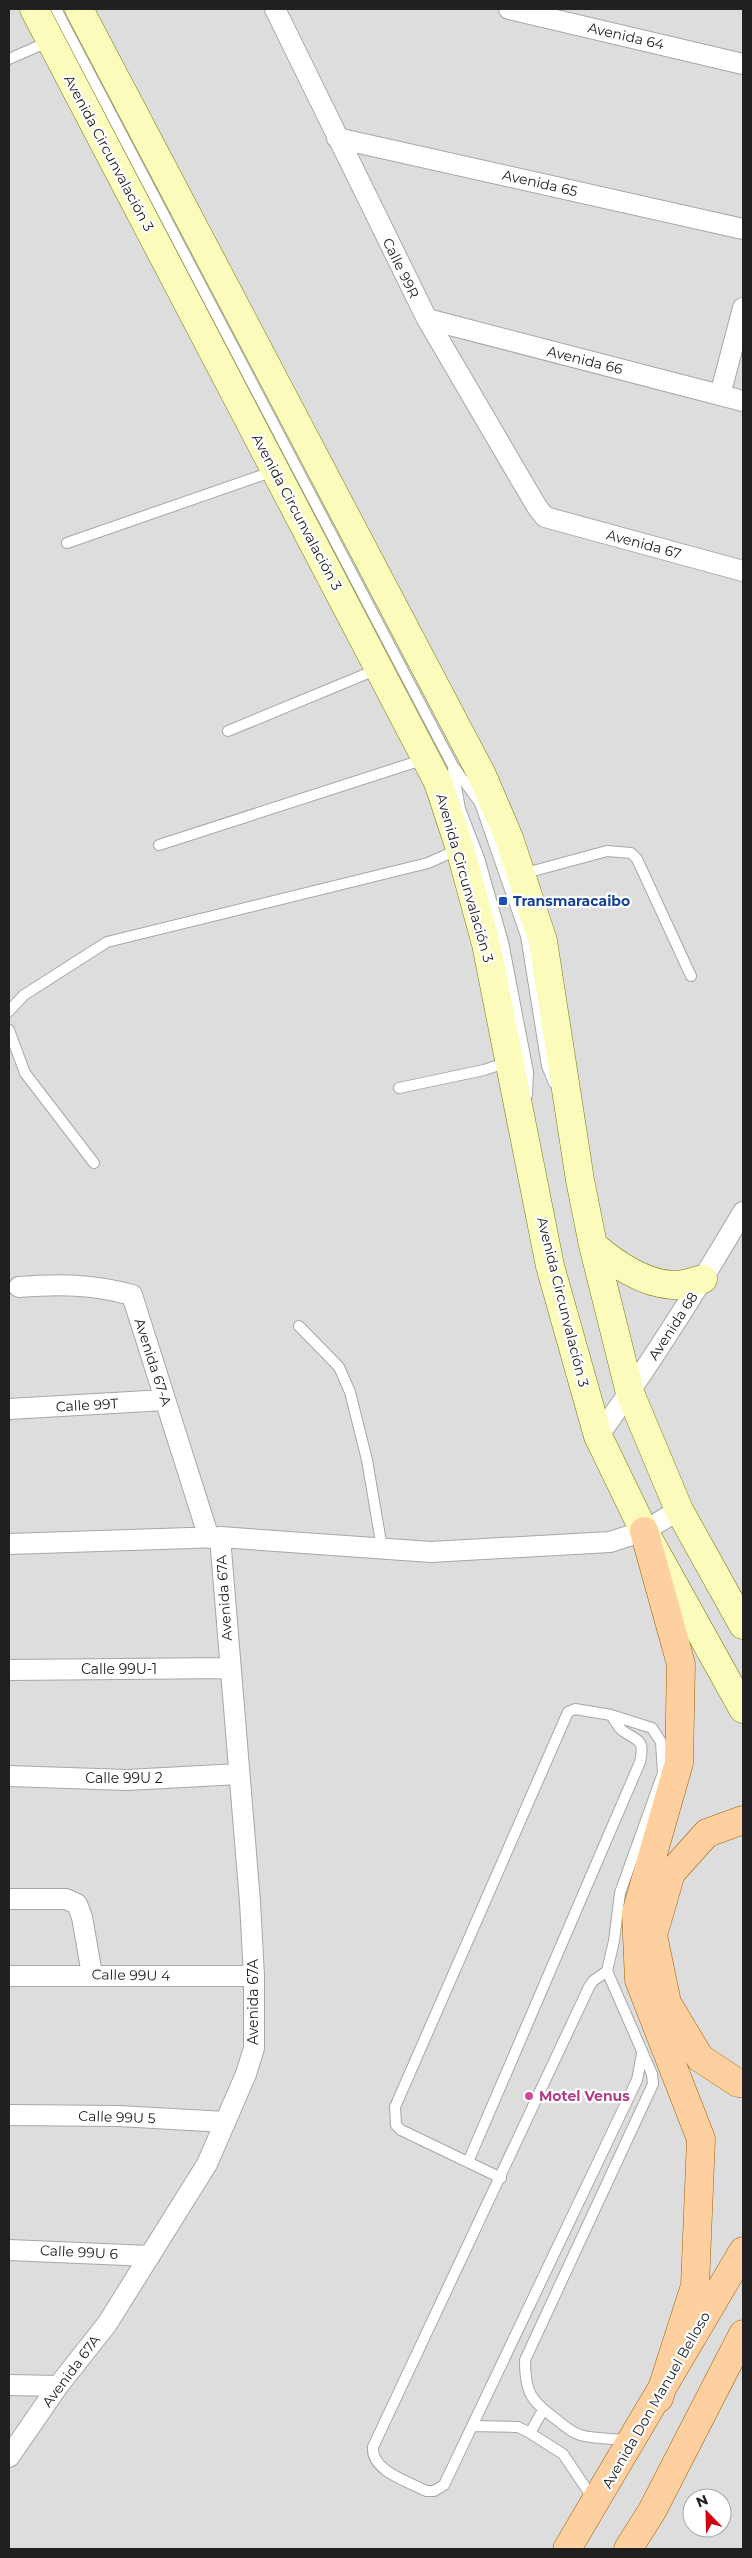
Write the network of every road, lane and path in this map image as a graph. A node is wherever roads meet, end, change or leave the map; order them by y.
1 (34, 9) edge
2 (56, 9) edge
3 (79, 9) edge
4 (275, 9) edge
5 (509, 9) edge
6 (51, 40) junction
7 (9, 60) edge
8 (743, 64) edge
9 (337, 138) junction
10 (743, 229) edge
11 (743, 308) edge
12 (426, 319) junction
13 (720, 395) junction
14 (743, 401) edge
15 (275, 470) junction
16 (545, 517) joint
17 (67, 543) dead end
18 (743, 571) edge
19 (379, 668) junction
20 (228, 731) dead end
21 (426, 758) junction
22 (452, 766) junction
23 (159, 844) dead end
24 (460, 849) junction
25 (521, 874) junction
26 (691, 976) dead end
27 (9, 1011) edge
28 (9, 1030) edge
29 (509, 1062) junction
30 (399, 1088) dead end
31 (572, 1129) junction
32 (526, 1146) junction
33 (94, 1163) dead end
34 (743, 1212) edge
35 (593, 1245) junction
36 (703, 1279) junction
37 (19, 1287) dead end
38 (300, 1326) dead end
39 (630, 1393) junction
40 (165, 1400) junction
41 (9, 1409) edge
42 (598, 1436) junction
43 (679, 1510) junction
44 (644, 1531) junction
45 (214, 1538) junction
46 (9, 1544) edge
47 (382, 1548) junction
48 (743, 1625) edge
49 (229, 1668) junction
50 (9, 1670) edge
51 (743, 1709) edge
52 (611, 1715) junction
53 (239, 1774) junction
54 (9, 1776) edge
55 (743, 1820) edge
56 (9, 1899) edge
57 (607, 1971) junction
58 (92, 1974) junction
59 (9, 1976) edge
60 (254, 1976) junction
61 (642, 2053) junction
62 (743, 2083) edge
63 (9, 2115) edge
64 (225, 2122) junction
65 (468, 2162) junction
66 (501, 2178) junction
67 (9, 2250) edge
68 (743, 2251) edge
69 (150, 2256) junction
70 (743, 2334) edge
71 (9, 2385) edge
72 (58, 2386) junction
73 (659, 2398) junction
74 (543, 2410) junction
75 (472, 2426) junction
76 (530, 2432) junction
77 (633, 2441) junction
78 (9, 2457) edge
79 (595, 2503) junction
80 (568, 2549) edge
81 (628, 2549) edge

1 - 6 main road, Avenida Circunvalación 3
2 - 22 lane
3 - 25 main road
4 - 9 street, Calle 99R
5 - 8 street, Avenida 64
6 - 7 lane
6 - 15 main road, Avenida Circunvalación 3
9 - 10 street, Avenida 65
9 - 12 street, Calle 99R
11 - 13 street
12 - 13 street, Avenida 66
12 - 16 street, Calle 99R
13 - 14 street, Avenida 66
15 - 17 lane
15 - 19 main road, Avenida Circunvalación 3
16 - 18 street, Avenida 67
19 - 20 lane
19 - 21 main road, Avenida Circunvalación 3
21 - 23 lane
21 - 24 main road, Avenida Circunvalación 3
22 - 31 lane
22 - 32 lane
24 - 27 lane
24 - 29 main road, Avenida Circunvalación 3
25 - 26 lane
25 - 31 main road
28 - 33 lane
29 - 30 lane
29 - 32 main road, Avenida Circunvalación 3
31 - 35 main road
32 - 42 main road, Avenida Circunvalación 3
34 - 36 street, Avenida 68
35 - 36 main road
35 - 39 main road
36 - 39 street, Avenida 68
37 - 40 street, Avenida 67-A
38 - 47 lane
39 - 42 street, Avenida 68
39 - 43 main road
40 - 41 street, Calle 99T
40 - 45 street, Avenida 67-A
42 - 44 main road, Avenida Circunvalación 3
43 - 44 street
43 - 48 main road
44 - 47 street
44 - 51 main road, Avenida Circunvalación 3
44 - 73 main road
45 - 46 street
45 - 47 street
45 - 49 street, Avenida 67A
49 - 50 street, Calle 99U-1
49 - 53 street, Avenida 67A
52 - 57 lane
52 - 65 lane
52 - 65 lane
53 - 54 street, Calle 99U 2
53 - 60 street, Avenida 67A
55 - 62 main road
56 - 58 street
57 - 61 lane
57 - 66 lane
58 - 59 street, Calle 99U 4
58 - 60 street, Calle 99U 4
60 - 64 street, Avenida 67A
61 - 74 lane
61 - 75 lane
63 - 64 street, Calle 99U 5
64 - 69 street, Avenida 67A
65 - 66 lane
66 - 75 lane
67 - 69 street, Calle 99U 6
68 - 73 main road, Avenida Don Manuel Belloso
69 - 72 street, Avenida 67A
70 - 81 main road
71 - 72 street
72 - 78 street, Avenida 67A
73 - 77 main road, Avenida Don Manuel Belloso
74 - 76 lane
74 - 77 lane
75 - 76 lane
76 - 79 lane
77 - 79 main road, Avenida Don Manuel Belloso
79 - 80 main road, Avenida Don Manuel Belloso

